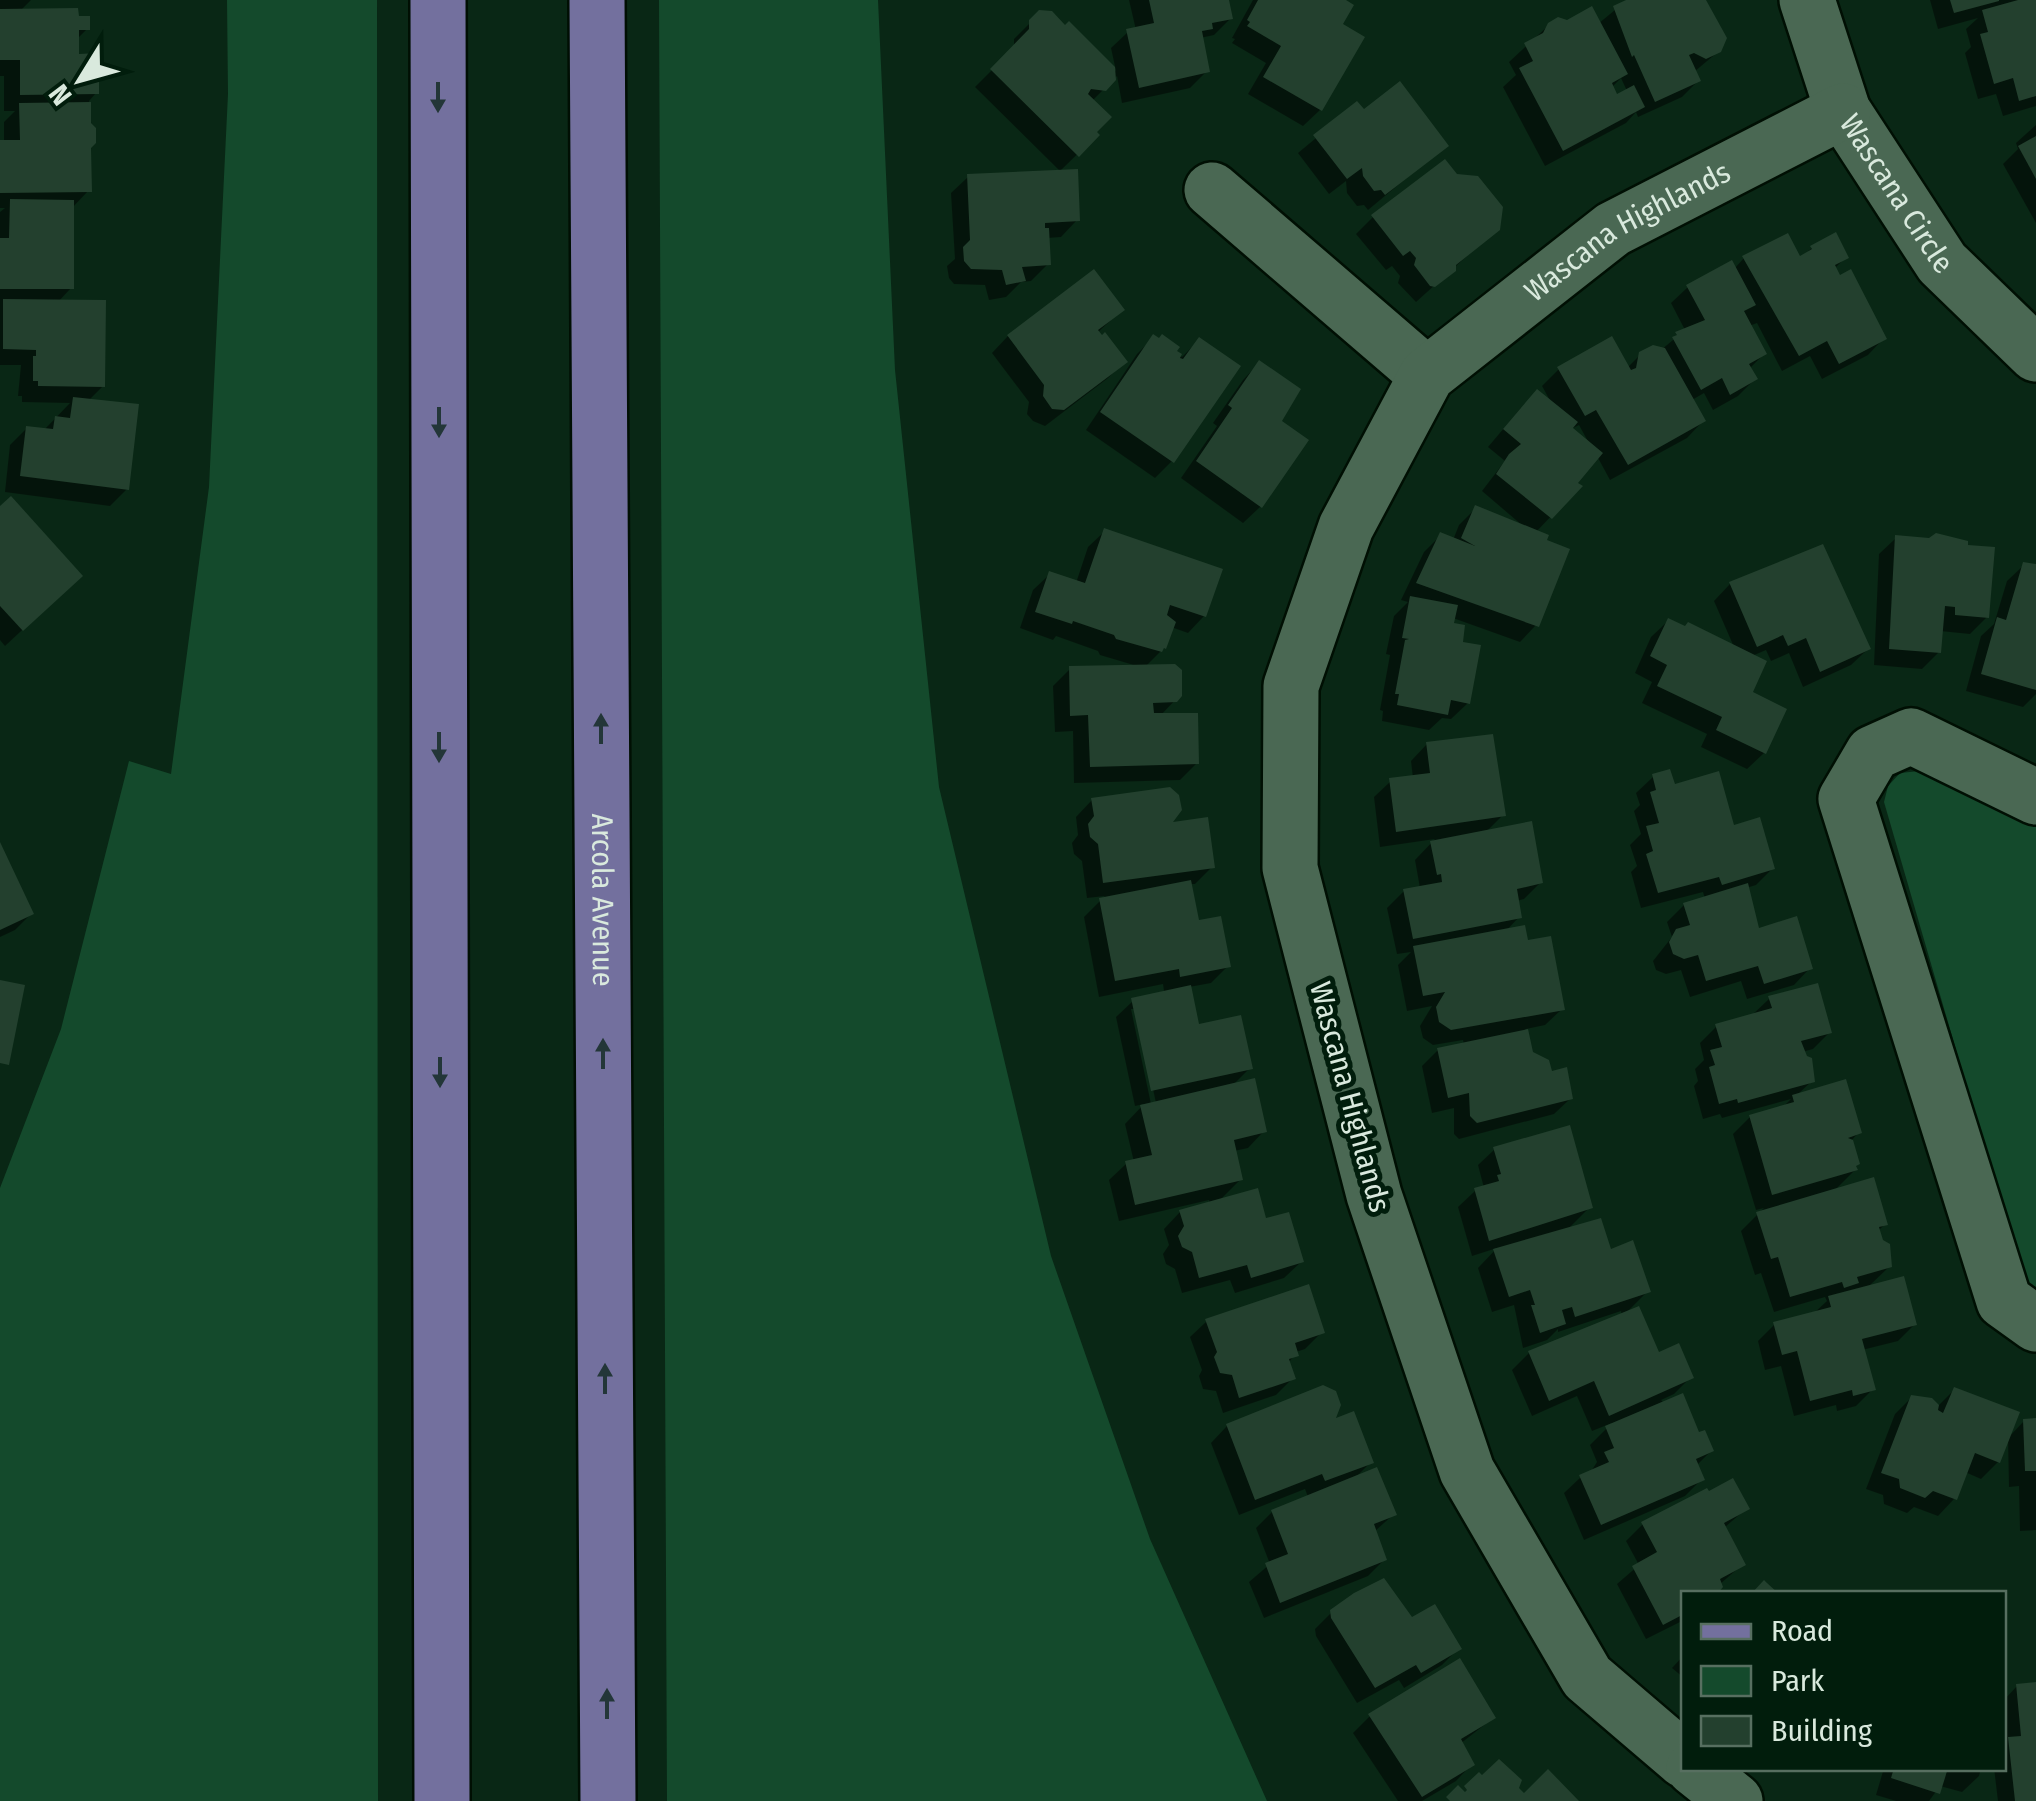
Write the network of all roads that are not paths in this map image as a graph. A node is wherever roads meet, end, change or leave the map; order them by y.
1 (438, 0) edge
2 (597, 0) edge
3 (1807, 0) edge
4 (1844, 111) junction
5 (1212, 190) dead end
6 (2036, 354) edge
7 (1427, 376) junction
8 (2036, 798) edge
9 (2036, 1324) edge
10 (1681, 1757) edge
11 (1698, 1771) edge
12 (442, 1801) edge
13 (608, 1801) edge
14 (1735, 1801) edge

1 -> 12 main road
13 -> 2 main road, Arcola Avenue
3 - 4 street, Wascana Circle
4 - 6 street, Wascana Circle
4 - 7 street, Wascana Highlands
5 - 7 street
7 - 10 street, Wascana Highlands
8 - 9 street
11 - 14 street

